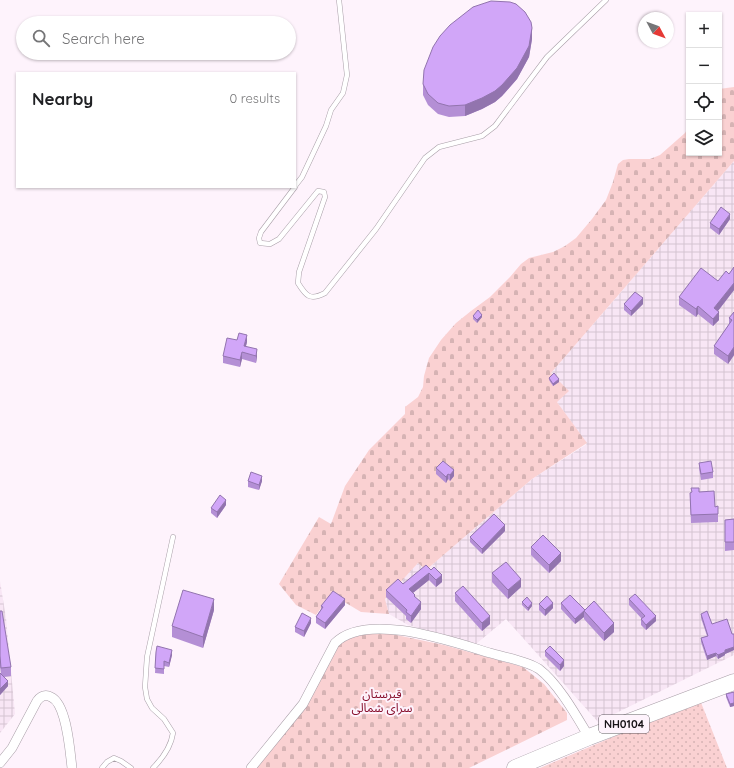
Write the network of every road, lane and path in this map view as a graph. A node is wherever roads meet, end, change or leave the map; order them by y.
1 (339, 0) edge
2 (606, 0) edge
3 (296, 186) edge
4 (294, 188) edge
5 (173, 537) dead end
6 (734, 682) edge
7 (589, 737) junction
8 (0, 763) edge
9 (72, 768) edge
10 (102, 768) edge
11 (131, 768) edge
12 (153, 768) edge
13 (251, 768) edge
14 (515, 768) edge

1 - 3 lane
2 - 4 lane
5 - 12 lane
6 - 7 highway, NH0104
7 - 13 street
7 - 14 highway, NH0104
8 - 9 street
10 - 11 lane

